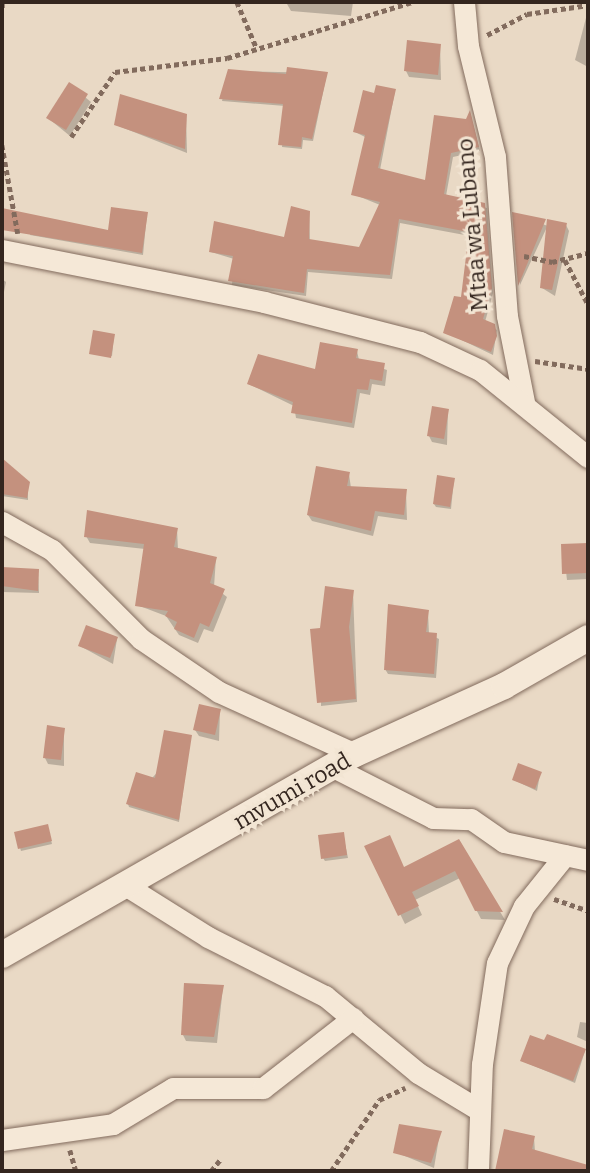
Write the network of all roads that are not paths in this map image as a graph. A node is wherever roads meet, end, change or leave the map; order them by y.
1 (464, 2) edge
2 (12, 252) edge
3 (524, 402) junction
4 (588, 457) edge
5 (2, 522) edge
6 (588, 638) edge
7 (345, 761) junction
8 (565, 855) junction
9 (588, 860) edge
10 (125, 885) junction
11 (2, 955) edge
12 (353, 1018) junction
13 (479, 1110) junction
14 (2, 1140) edge
15 (478, 1171) edge

1 - 3 street, Mtaa wa Lubano
2 - 3 street
3 - 4 street
5 - 7 street
6 - 7 street, mvumi road
7 - 8 street
7 - 10 street, mvumi road
8 - 9 street
8 - 13 street
10 - 11 street, mvumi road
10 - 12 street
12 - 13 street
12 - 14 street
13 - 15 street

